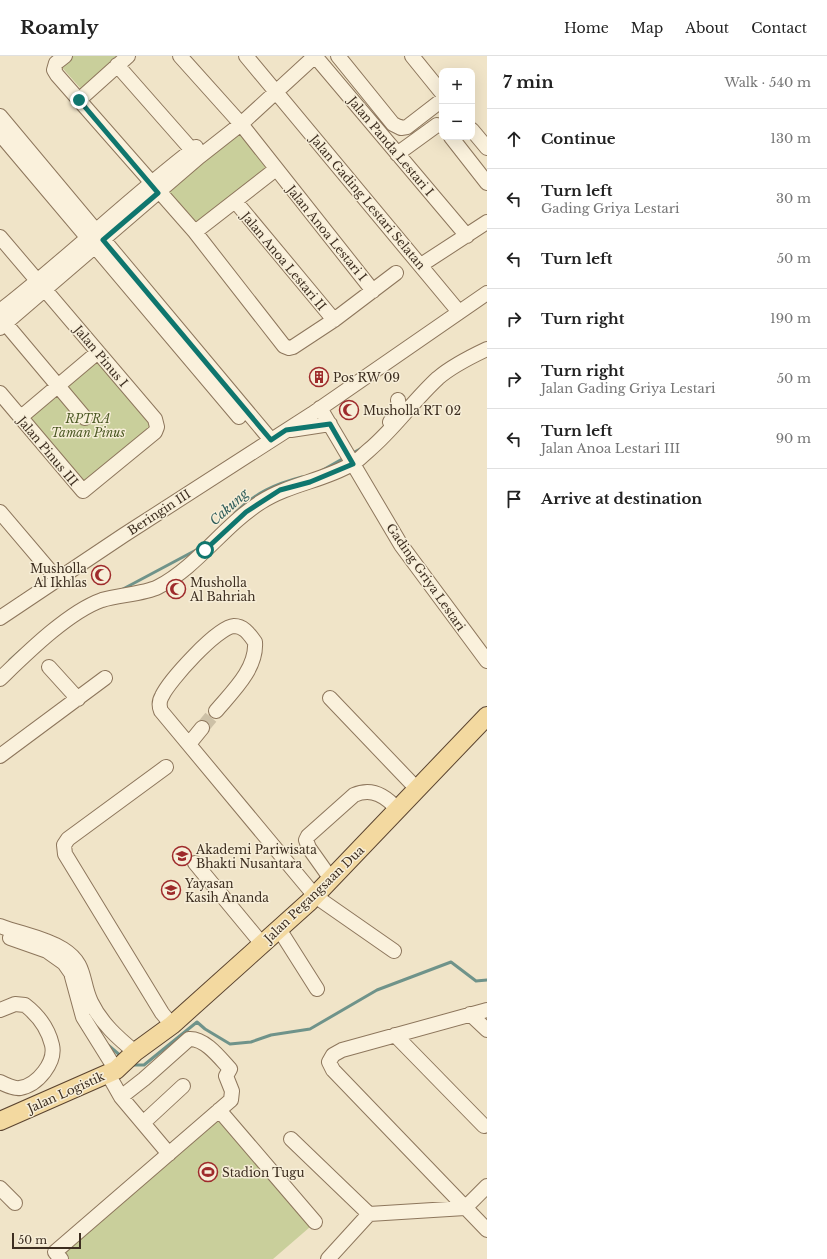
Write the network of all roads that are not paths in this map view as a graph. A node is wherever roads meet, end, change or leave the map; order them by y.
1 (65, 56) edge
2 (128, 56) edge
3 (180, 56) edge
4 (246, 56) edge
5 (305, 56) edge
6 (315, 56) edge
7 (338, 56) edge
8 (412, 56) edge
9 (117, 65) junction
10 (274, 88) junction
11 (439, 89) edge
12 (79, 100) junction
13 (439, 102) edge
14 (0, 116) edge
15 (238, 120) junction
16 (439, 126) edge
17 (0, 134) edge
18 (475, 134) edge
19 (453, 140) edge
20 (0, 145) edge
21 (487, 148) edge
22 (196, 153) junction
23 (397, 154) junction
24 (25, 164) junction
25 (276, 169) junction
26 (487, 183) edge
27 (153, 186) junction
28 (235, 201) junction
29 (487, 222) edge
30 (195, 232) junction
31 (0, 236) edge
32 (467, 236) junction
33 (96, 239) junction
34 (421, 265) junction
35 (396, 273) dead end
36 (42, 286) junction
37 (373, 291) junction
38 (487, 294) edge
39 (459, 312) junction
40 (2, 320) edge
41 (334, 320) junction
42 (487, 349) edge
43 (98, 352) junction
44 (58, 385) junction
45 (0, 393) edge
46 (398, 400) dead end
47 (320, 408) junction
48 (21, 417) junction
49 (85, 418) dead end
50 (330, 424) junction
51 (286, 430) junction
52 (155, 432) joint
53 (267, 442) junction
54 (350, 459) junction
55 (0, 512) edge
56 (57, 579) junction
57 (0, 618) edge
58 (487, 661) edge
59 (49, 668) dead end
60 (105, 678) dead end
61 (0, 679) edge
62 (330, 698) dead end
63 (78, 699) junction
64 (216, 711) tunnel mouth
65 (487, 716) edge
66 (202, 728) tunnel mouth
67 (189, 744) junction
68 (0, 756) edge
69 (166, 767) dead end
70 (417, 789) junction
71 (398, 810) junction
72 (195, 863) dead end
73 (331, 879) junction
74 (315, 896) junction
75 (0, 926) edge
76 (279, 929) junction
77 (0, 935) edge
78 (262, 944) junction
79 (394, 951) dead end
80 (317, 989) dead end
81 (0, 1010) edge
82 (487, 1010) edge
83 (470, 1014) junction
84 (172, 1025) junction
85 (487, 1030) edge
86 (395, 1035) junction
87 (122, 1064) junction
88 (0, 1082) edge
89 (183, 1086) dead end
90 (20, 1088) junction
91 (121, 1097) junction
92 (29, 1109) junction
93 (219, 1110) junction
94 (0, 1121) edge
95 (142, 1123) junction
96 (484, 1126) dead end
97 (291, 1139) dead end
98 (169, 1154) junction
99 (487, 1186) edge
100 (0, 1188) edge
101 (15, 1203) dead end
102 (465, 1208) junction
103 (369, 1214) junction
104 (315, 1222) dead end
105 (487, 1230) edge
106 (60, 1259) edge
107 (328, 1259) edge

1 - 12 street, Jalan Anoa Lestari I
2 - 9 street
3 - 15 street, Jalan Anoa Lestari I
4 - 10 street, Jalan Gading Lestari Selatan
5 - 10 street
6 - 10 street
6 - 23 street, Jalan Panda Lestari I
7 - 13 street
8 - 11 street
9 - 12 street
9 - 22 street
10 - 15 street
10 - 34 street, Jalan Gading Lestari Selatan
12 - 27 street, Jalan Anoa Lestari I
14 - 33 street
15 - 22 street
15 - 25 street, Jalan Anoa Lestari I
16 - 23 street
17 - 24 street
18 - 21 street
19 - 26 street
20 - 24 street
22 - 27 street
23 - 32 street, Jalan Panda Lestari I
24 - 33 street
25 - 28 street
25 - 37 street, Jalan Anoa Lestari I
27 - 30 street, Jalan Anoa Lestari I
27 - 33 street
28 - 30 street
28 - 41 street, Jalan Anoa Lestari II
29 - 32 street
30 - 41 street, Jalan Anoa Lestari I
31 - 36 street, Jalan Pinus I
32 - 34 street
33 - 36 street
33 - 53 street
34 - 39 street, Jalan Gading Lestari Selatan
35 - 37 street
36 - 40 street
36 - 43 street, Jalan Pinus I
37 - 41 street, Jalan Anoa Lestari I
38 - 39 street, Beringin III
39 - 47 street, Beringin III
40 - 44 street
42 - 54 street
43 - 44 street
43 - 52 street, Jalan Pinus I
44 - 48 street
44 - 49 street
45 - 48 street, Jalan Pinus III
46 - 54 street
47 - 50 street, Gading Griya Lestari
47 - 51 street, Beringin III
48 - 52 street, Jalan Pinus III
50 - 51 street
50 - 54 street, Gading Griya Lestari
51 - 53 street, Beringin III
53 - 56 street, Beringin III
54 - 58 street, Gading Griya Lestari
54 - 61 street
55 - 56 street
56 - 57 street, Beringin III
59 - 63 street
60 - 63 street
62 - 70 street
63 - 68 street
64 - 67 street
65 - 70 main road, Jalan Pegangsaan Dua
66 - 67 street
67 - 74 street
69 - 84 street
70 - 71 main road, Jalan Pegangsaan Dua
71 - 73 main road, Jalan Pegangsaan Dua
71 - 73 street
72 - 78 street
73 - 74 main road, Jalan Pegangsaan Dua
74 - 76 main road, Jalan Pegangsaan Dua
74 - 79 street
75 - 87 street
76 - 78 main road, Jalan Pegangsaan Dua
76 - 80 street
77 - 87 street
78 - 84 main road, Jalan Pegangsaan Dua
81 - 90 street
82 - 83 street
83 - 85 street
83 - 86 street
84 - 87 main road, Jalan Pegangsaan Dua
86 - 96 street
86 - 102 street
87 - 91 street
87 - 92 main road, Jalan Logistik
88 - 90 street
89 - 95 street
90 - 92 street
91 - 93 street
91 - 95 street
92 - 94 main road, Jalan Logistik
93 - 98 street
93 - 104 street
95 - 98 street
97 - 103 street
98 - 106 street
99 - 102 street
100 - 101 street
102 - 103 street
102 - 105 street
103 - 107 street

